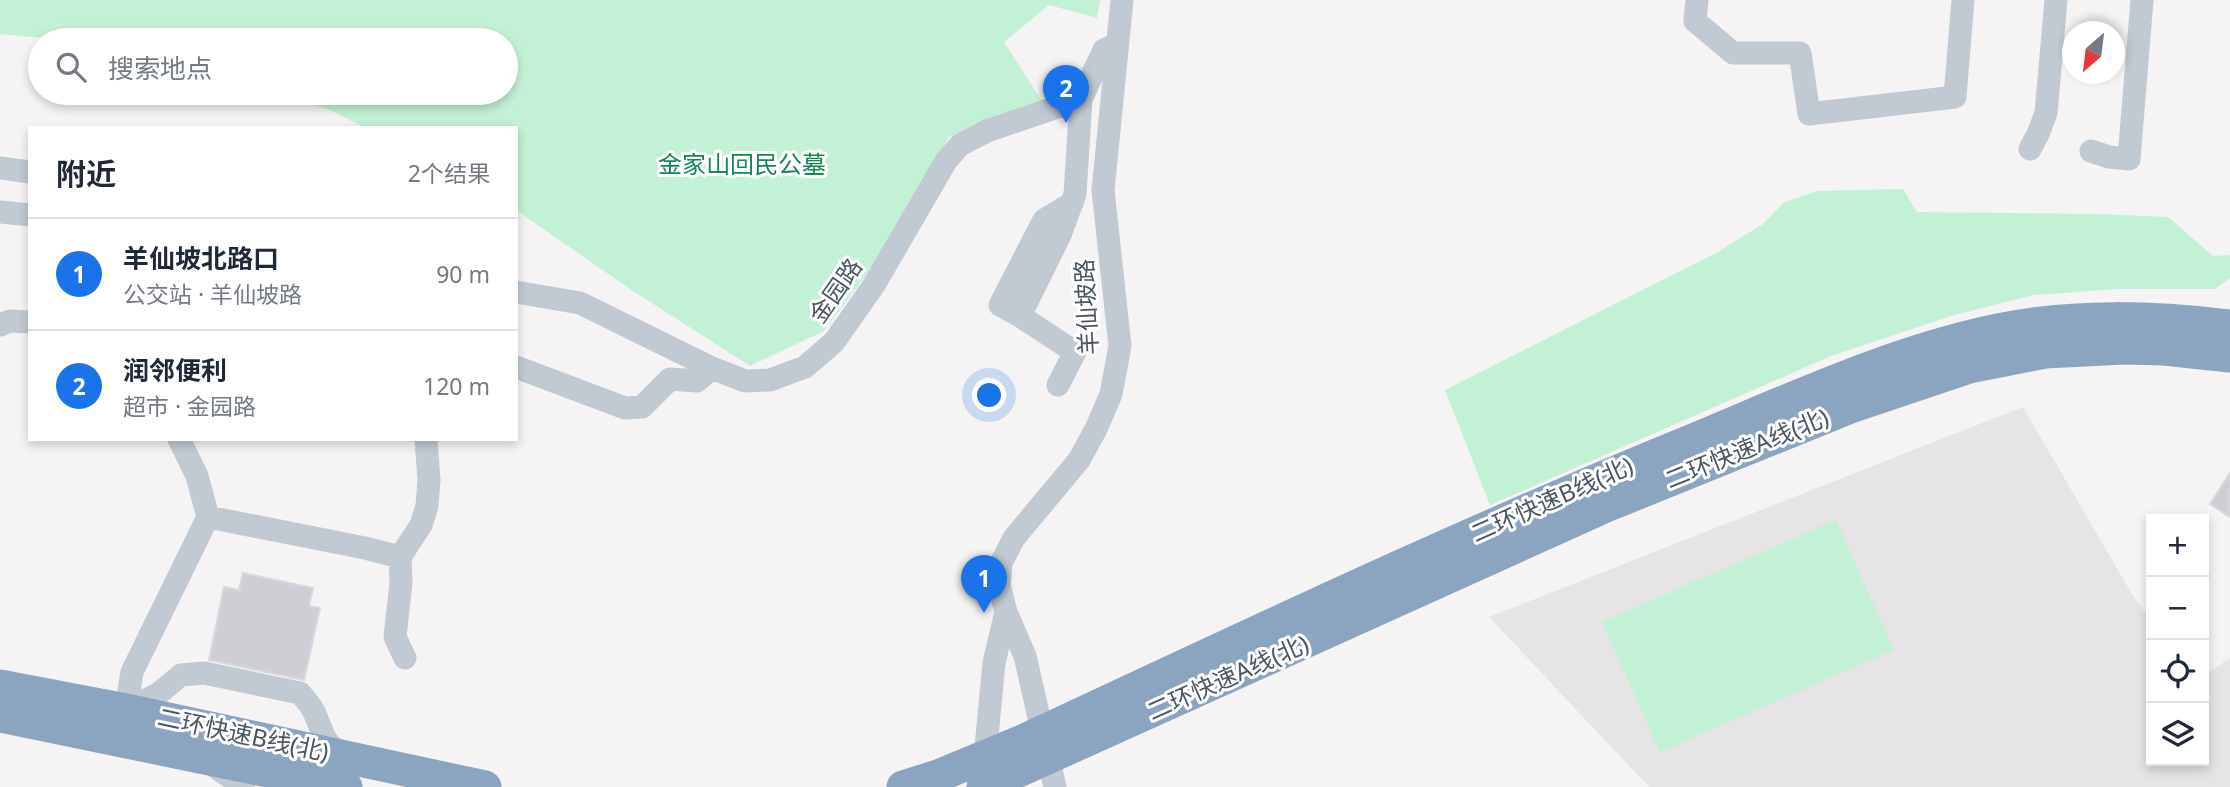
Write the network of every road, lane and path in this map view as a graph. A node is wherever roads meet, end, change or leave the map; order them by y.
1 (1122, 0) edge
2 (1697, 0) edge
3 (1963, 0) edge
4 (2056, 0) edge
5 (2142, 0) edge
6 (1117, 44) junction
7 (1081, 99) junction
8 (2030, 149) dead end
9 (2091, 151) dead end
10 (0, 168) edge
11 (28, 172) edge
12 (0, 212) edge
13 (28, 215) edge
14 (518, 292) edge
15 (28, 322) edge
16 (0, 325) edge
17 (2217, 339) edge
18 (518, 368) edge
19 (712, 368) junction
20 (1058, 385) dead end
21 (180, 441) edge
22 (426, 441) edge
23 (208, 517) junction
24 (400, 557) junction
25 (1006, 612) junction
26 (405, 658) dead end
27 (0, 686) edge
28 (126, 710) junction
29 (0, 716) edge
30 (196, 755) junction
31 (349, 773) edge
32 (244, 787) edge
33 (485, 787) edge
34 (903, 787) edge
35 (983, 787) edge
36 (1055, 787) edge

1 - 6 street, 羊仙坡路
2 - 3 street
4 - 8 street
5 - 9 street
6 - 7 street
6 - 25 street, 羊仙坡路
7 - 19 street, 金园路
7 - 20 street
10 - 11 street
12 - 13 street
14 - 19 street, 金园路
15 - 16 street
17 - 34 highway, 二环快速B线(北)
17 - 35 highway, 二环快速A线(北)
18 - 19 street
21 - 23 street
22 - 24 street
23 - 24 street
23 - 28 street
24 - 26 street
25 - 35 street
25 - 36 street, 羊仙坡路
27 - 28 highway, 二环快速B线(北)
28 - 31 highway, 二环快速B线(北)
28 - 31 street
29 - 30 highway
30 - 31 highway
30 - 32 street
31 - 33 highway, 二环快速B线(北)

